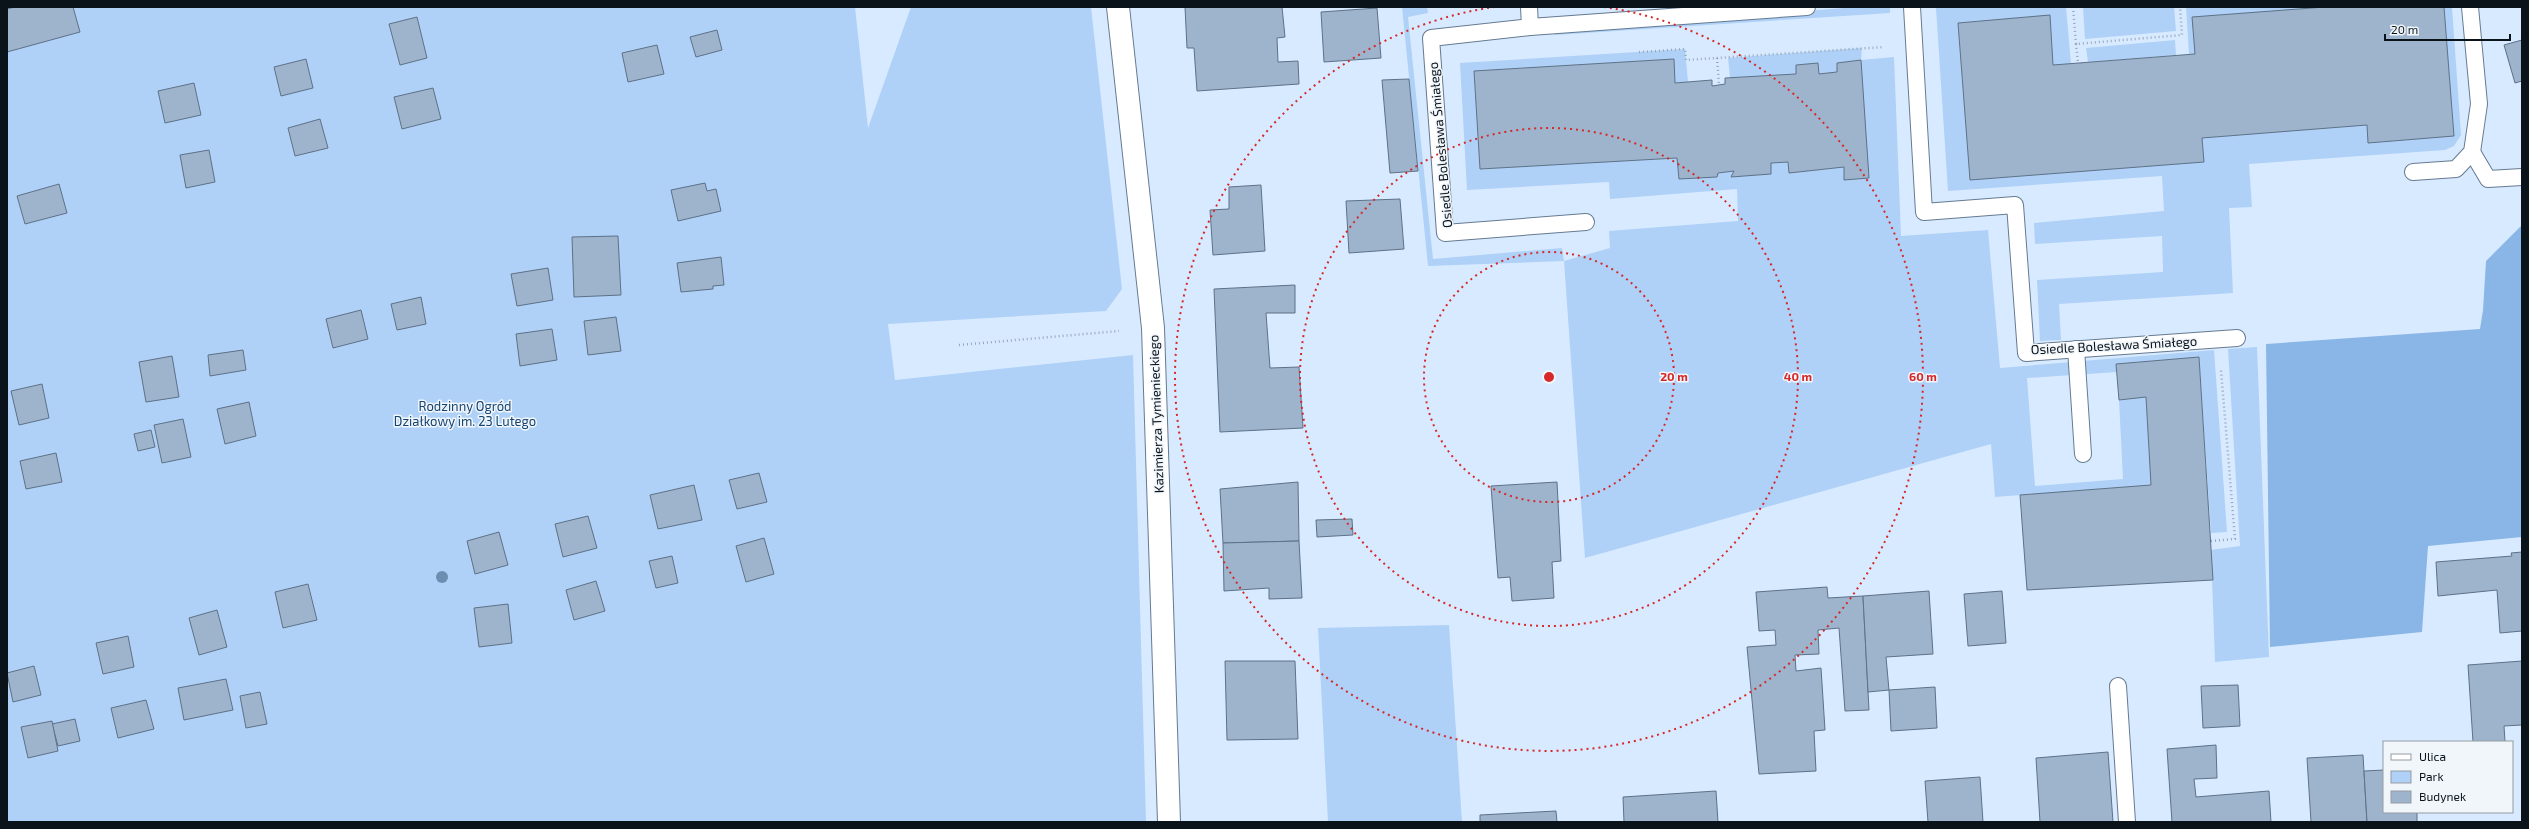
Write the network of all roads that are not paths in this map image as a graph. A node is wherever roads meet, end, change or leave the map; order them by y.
1 (1118, 7) edge
2 (1529, 7) edge
3 (1807, 7) edge
4 (1912, 7) edge
5 (2470, 7) edge
6 (1530, 27) junction
7 (2472, 152) junction
8 (2413, 172) dead end
9 (2522, 177) edge
10 (1586, 222) dead end
11 (2237, 338) dead end
12 (2076, 349) junction
13 (2083, 454) dead end
14 (2118, 686) dead end
15 (1168, 822) edge
16 (2127, 822) edge

1 - 15 street, Kazimierza Tymienieckiego
2 - 6 lane
3 - 6 lane
4 - 12 lane, Osiedle Bolesława Śmiałego
5 - 7 lane
6 - 10 lane, Osiedle Bolesława Śmiałego
7 - 8 lane
7 - 9 lane
11 - 12 lane, Osiedle Bolesława Śmiałego
12 - 13 lane
14 - 16 lane

